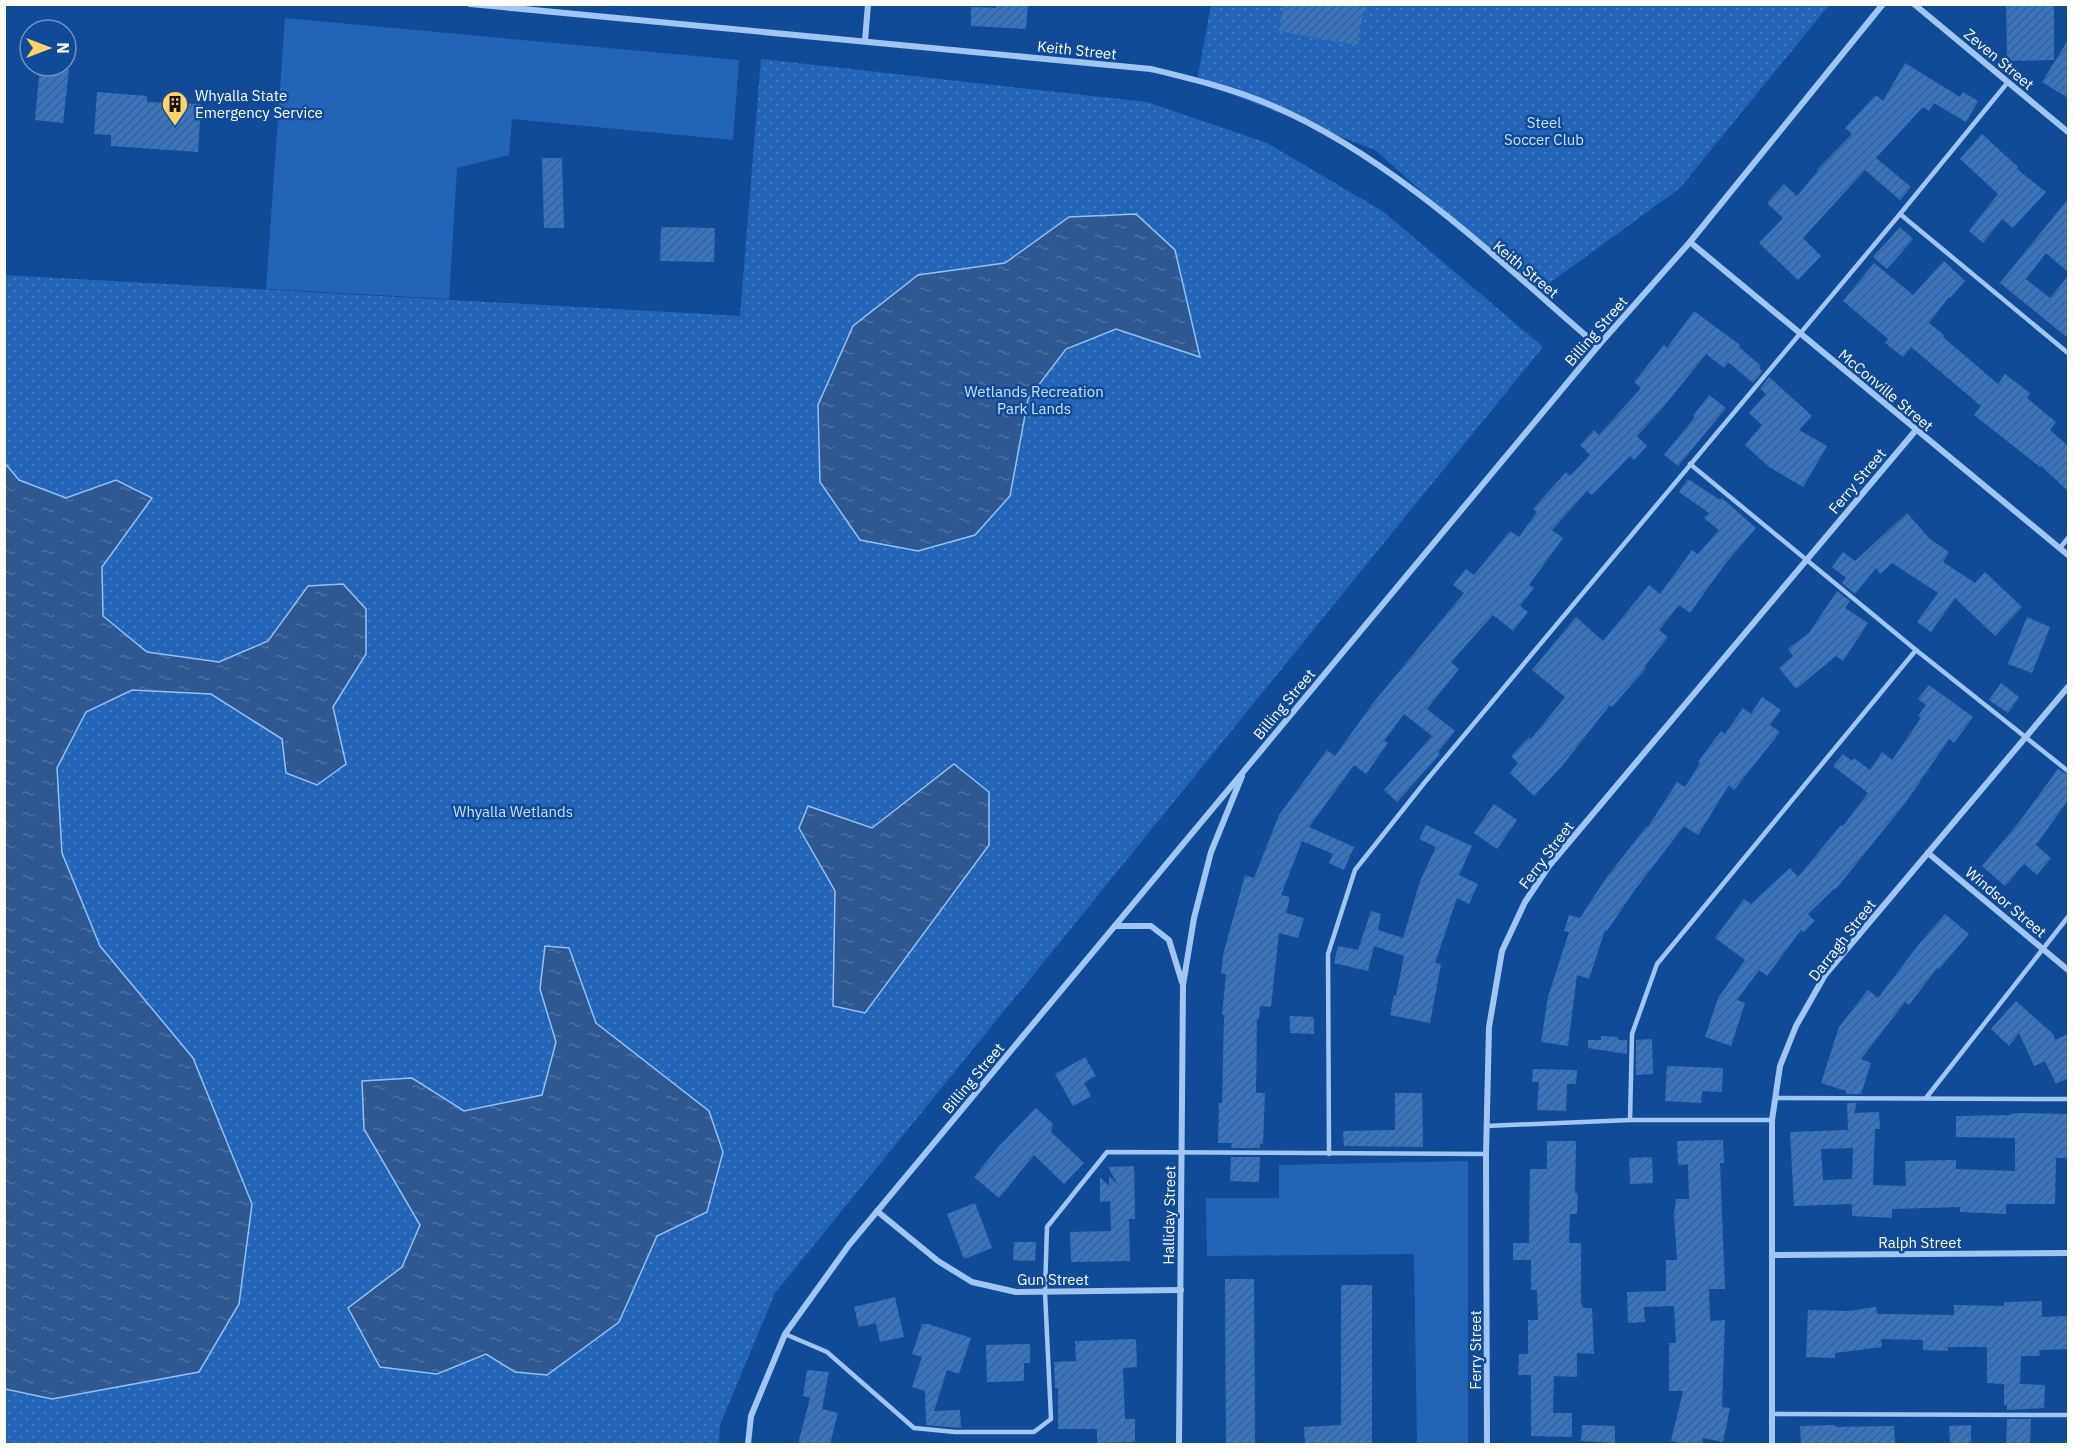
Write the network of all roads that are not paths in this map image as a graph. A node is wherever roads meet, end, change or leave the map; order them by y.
1 (470, 4) edge
2 (868, 4) edge
3 (1883, 4) edge
4 (1914, 4) edge
5 (864, 41) junction
6 (2008, 82) junction
7 (2068, 132) edge
8 (1900, 214) junction
9 (1690, 242) junction
10 (1799, 333) junction
11 (1598, 346) junction
12 (2068, 353) edge
13 (1916, 430) junction
14 (1690, 464) junction
15 (2068, 538) edge
16 (2060, 548) junction
17 (2068, 555) edge
18 (1807, 559) junction
19 (1916, 650) junction
20 (2068, 687) edge
21 (2026, 738) junction
22 (1245, 770) junction
23 (2068, 771) edge
24 (1928, 853) junction
25 (2068, 917) edge
26 (1115, 926) junction
27 (2043, 948) junction
28 (2068, 970) edge
29 (1184, 985) junction
30 (1776, 1098) junction
31 (1926, 1098) junction
32 (2068, 1099) edge
33 (1772, 1119) junction
34 (1630, 1120) junction
35 (1486, 1126) junction
36 (1182, 1152) junction
37 (1329, 1154) junction
38 (1486, 1154) junction
39 (877, 1211) junction
40 (2068, 1253) edge
41 (1772, 1255) junction
42 (1181, 1290) junction
43 (1045, 1292) junction
44 (785, 1334) junction
45 (1772, 1414) junction
46 (2068, 1415) edge
47 (748, 1444) edge
48 (1179, 1444) edge
49 (1487, 1444) edge
50 (1772, 1444) edge

1 - 5 street, Keith Street
2 - 5 street
3 - 9 street, Billing Street
4 - 6 street, Zeven Street
5 - 11 street, Keith Street
6 - 7 street, Zeven Street
6 - 8 lane
8 - 10 lane
8 - 12 lane
9 - 10 street, McConville Street
9 - 11 street, Billing Street
10 - 13 street, McConville Street
10 - 14 lane
11 - 22 street, Billing Street
13 - 16 street, McConville Street
13 - 18 street, Ferry Street
14 - 18 lane
14 - 37 lane
15 - 16 lane
16 - 17 street, McConville Street
18 - 19 lane
18 - 35 street, Ferry Street
19 - 21 lane
19 - 34 lane
20 - 21 street, Darragh Street
21 - 23 lane
21 - 24 street, Darragh Street
22 - 26 street, Billing Street
22 - 29 street, Halliday Street
24 - 27 street, Windsor Street
24 - 30 street, Darragh Street
25 - 27 lane
26 - 29 street, Halliday Street
26 - 39 street, Billing Street
27 - 28 street, Windsor Street
27 - 31 lane
29 - 36 street, Halliday Street
30 - 31 lane
30 - 33 street, Darragh Street
31 - 32 lane
33 - 34 lane
33 - 41 street, Darragh Street
34 - 35 lane
35 - 38 street, Ferry Street
36 - 37 lane
36 - 42 street, Halliday Street
36 - 43 lane
37 - 38 lane
38 - 49 street, Ferry Street
39 - 43 street, Gun Street
39 - 44 street, Billing Street
40 - 41 street, Ralph Street
41 - 45 street, Darragh Street
42 - 43 street, Gun Street
42 - 48 street, Halliday Street
43 - 44 lane
44 - 47 street, Billing Street
45 - 46 lane
45 - 50 street, Darragh Street

